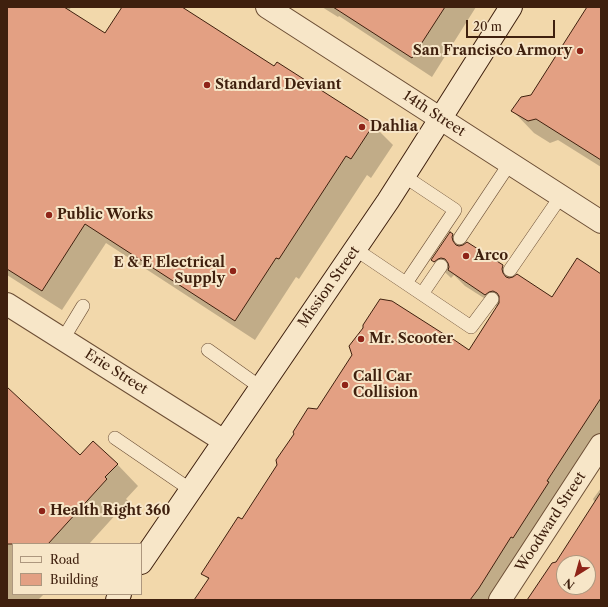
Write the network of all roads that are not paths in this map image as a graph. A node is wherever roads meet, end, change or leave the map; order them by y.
1 (267, 7) edge
2 (511, 7) edge
3 (440, 119) junction
4 (510, 163) junction
5 (404, 176) junction
6 (562, 196) junction
7 (601, 222) edge
8 (460, 238) dead end
9 (355, 249) junction
10 (441, 266) dead end
11 (510, 270) dead end
12 (406, 284) junction
13 (422, 294) junction
14 (492, 299) dead end
15 (7, 304) edge
16 (83, 306) dead end
17 (63, 338) junction
18 (208, 350) dead end
19 (260, 387) junction
20 (115, 438) dead end
21 (224, 441) junction
22 (601, 445) edge
23 (191, 490) junction
24 (142, 562) edge
25 (500, 600) edge

1 - 3 street, 14th Street
2 - 3 street, Mission Street
3 - 4 street, 14th Street
3 - 5 street, Mission Street
4 - 6 street, 14th Street
4 - 8 lane
5 - 9 street, Mission Street
5 - 12 lane
6 - 7 street, 14th Street
6 - 11 lane
9 - 12 lane
9 - 19 street, Mission Street
10 - 13 lane
12 - 13 lane
13 - 14 lane
15 - 17 street, Erie Street
16 - 17 lane
17 - 21 street, Erie Street
18 - 19 lane
19 - 21 street, Mission Street
20 - 23 lane
21 - 23 street, Mission Street
22 - 25 street, Woodward Street
23 - 24 street, Mission Street

